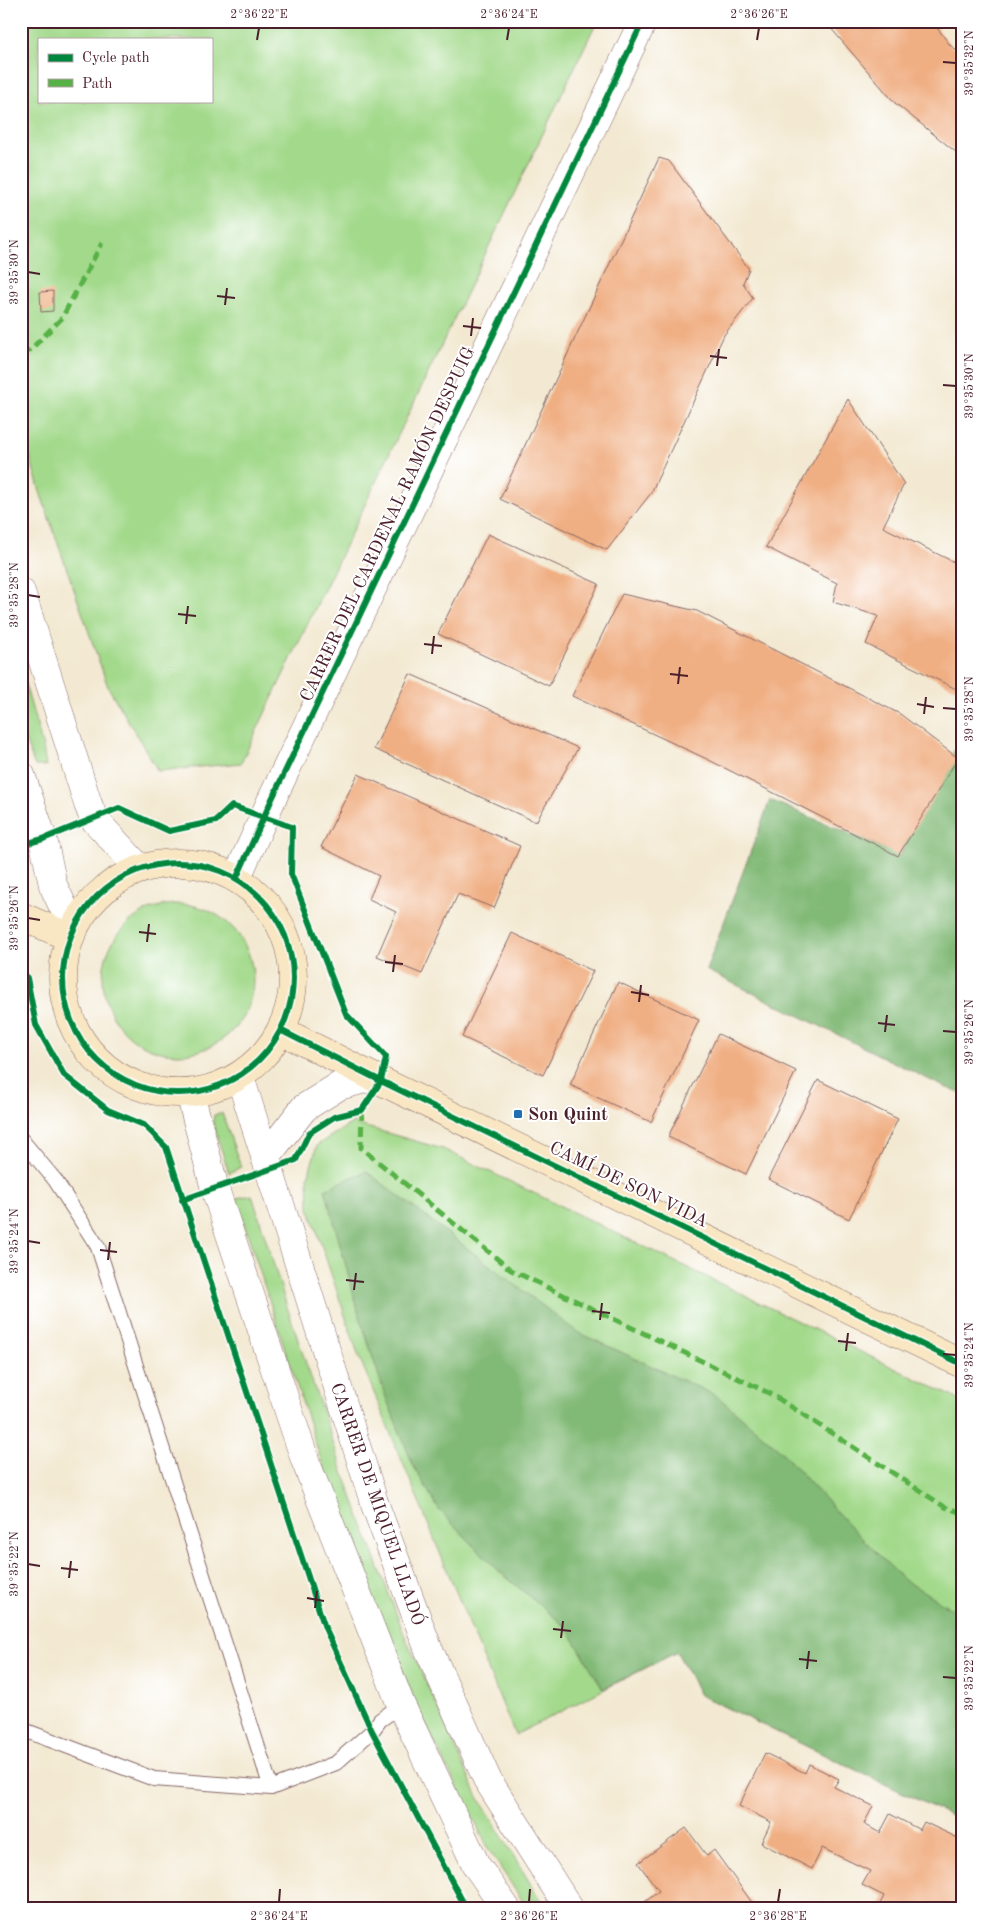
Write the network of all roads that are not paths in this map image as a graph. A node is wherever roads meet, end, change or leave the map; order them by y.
1 (643, 21) edge
2 (21, 592) edge
3 (21, 775) edge
4 (139, 868) junction
5 (237, 877) junction
6 (21, 916) edge
7 (72, 934) junction
8 (282, 1031) junction
9 (372, 1076) junction
10 (240, 1077) junction
11 (190, 1093) junction
12 (21, 1139) edge
13 (265, 1158) junction
14 (962, 1364) edge
15 (402, 1705) junction
16 (21, 1729) edge
17 (271, 1788) junction
18 (506, 1908) edge
19 (569, 1908) edge

1 - 5 street, CARRER DEL CARDENAL RAMÓN DESPUIG
2 - 4 street
3 - 7 street
4 - 5 street
4 - 7 street
5 - 8 street
6 - 7 street
7 - 11 street
8 - 9 street, CAMÍ DE SON VIDA
8 - 10 street
9 - 13 street
9 - 14 street, CAMÍ DE SON VIDA
10 - 11 street
10 - 13 street, CARRER DE MIQUEL LLADÓ
11 - 15 street
12 - 17 lane
13 - 19 street, CARRER DE MIQUEL LLADÓ
15 - 17 lane
15 - 18 street
16 - 17 lane

